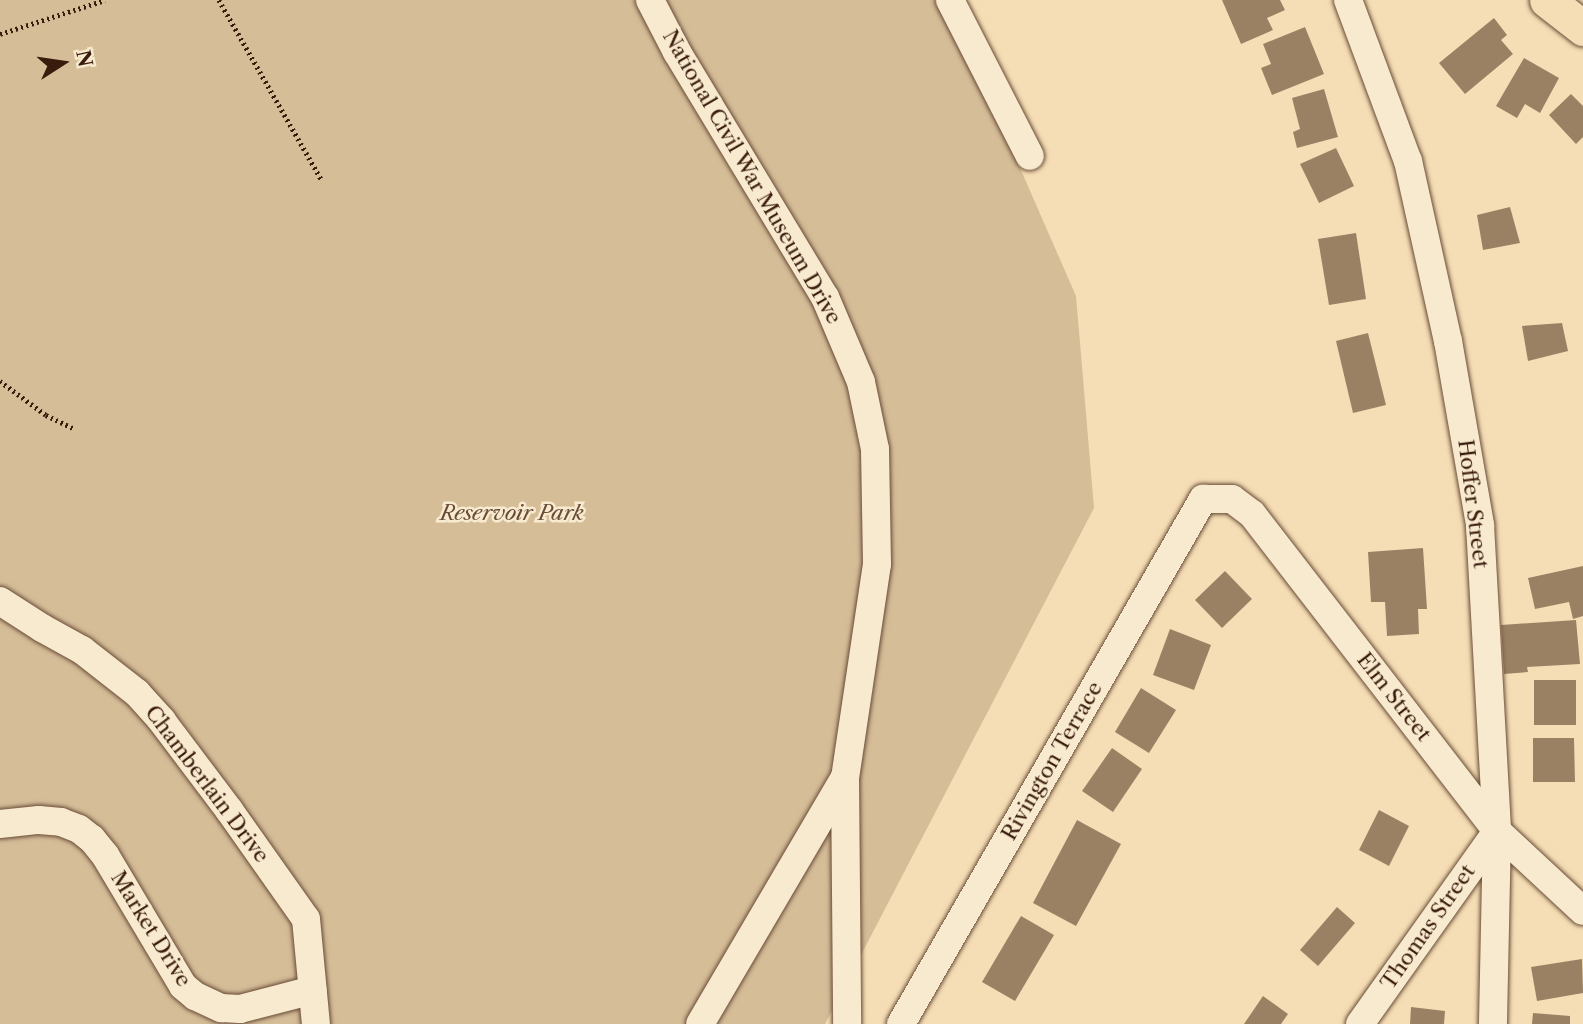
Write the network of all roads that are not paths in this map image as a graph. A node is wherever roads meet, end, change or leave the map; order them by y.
1 (650, 0) edge
2 (950, 0) edge
3 (1348, 0) edge
4 (1547, 0) edge
5 (1583, 28) edge
6 (1030, 156) dead end
7 (1203, 499) joint
8 (0, 601) edge
9 (845, 777) junction
10 (0, 824) edge
11 (1497, 831) junction
12 (1583, 911) edge
13 (313, 990) junction
14 (316, 1024) edge
15 (700, 1024) edge
16 (847, 1024) edge
17 (901, 1024) edge
18 (1360, 1024) edge
19 (1493, 1024) edge

1 - 9 street, National Civil War Museum Drive
2 - 6 street
3 - 11 street, Hoffer Street
4 - 5 main road
7 - 11 street, Elm Street
7 - 17 street, Rivington Terrace
8 - 13 street, Chamberlain Drive
9 - 15 street, National Civil War Museum Drive
9 - 16 street
10 - 13 street, Market Drive
11 - 12 street, Elm Street
11 - 18 street, Thomas Street
11 - 19 street, Hoffer Street
13 - 14 street

